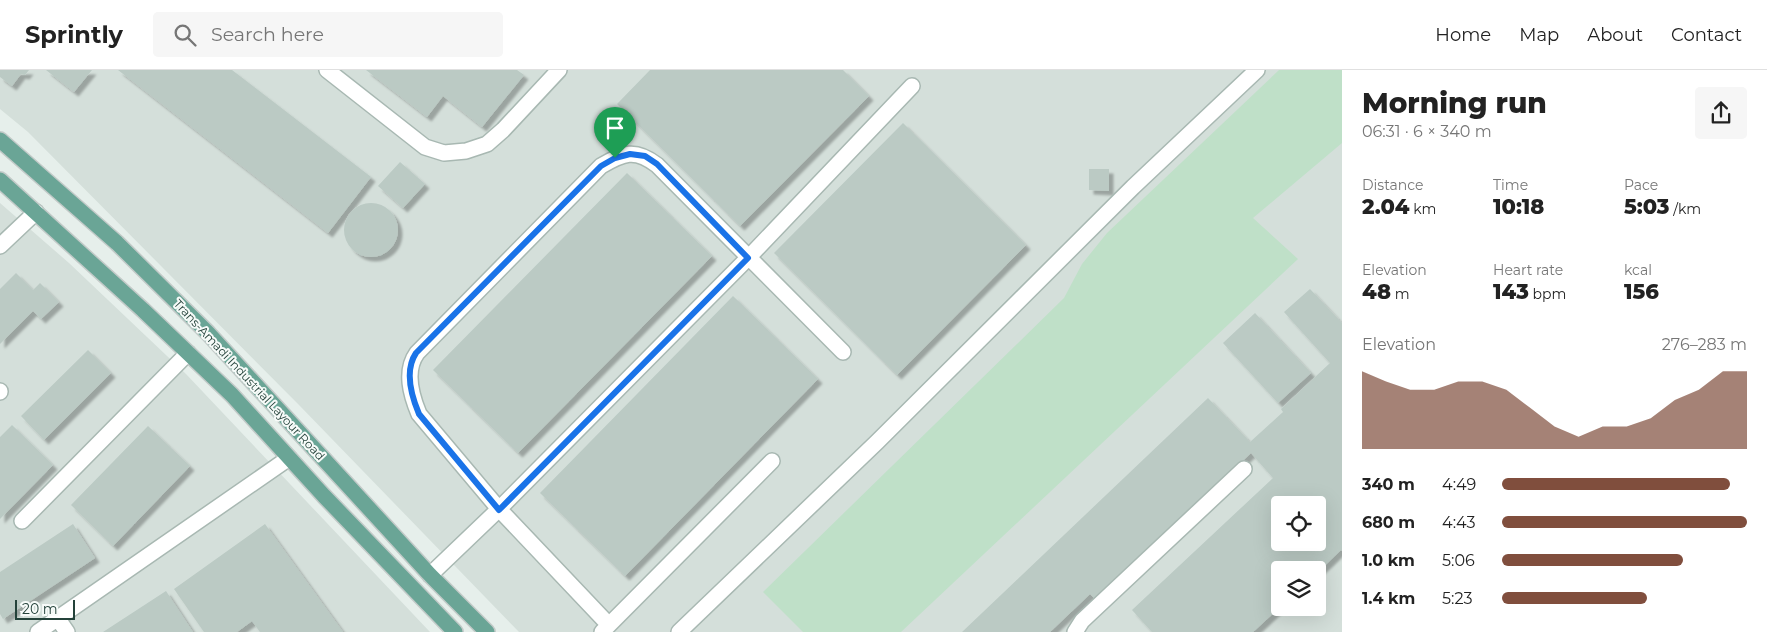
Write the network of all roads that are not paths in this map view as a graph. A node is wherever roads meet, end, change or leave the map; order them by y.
1 (327, 70) edge
2 (559, 70) edge
3 (1257, 70) edge
4 (912, 86) dead end
5 (0, 140) edge
6 (0, 180) edge
7 (36, 212) junction
8 (3, 238) edge
9 (748, 258) junction
10 (843, 352) dead end
11 (188, 353) junction
12 (289, 458) junction
13 (772, 461) dead end
14 (1244, 469) dead end
15 (499, 510) junction
16 (22, 521) dead end
17 (430, 575) junction
18 (58, 619) junction
19 (606, 628) edge
20 (38, 632) edge
21 (67, 632) edge
22 (455, 632) edge
23 (487, 632) edge
24 (679, 632) edge
25 (1074, 632) edge

1 - 2 street
3 - 24 street
4 - 9 street
5 - 17 main road, Trans-Amadi Industrial Layour Road
6 - 7 main road, Trans-Amadi Industrial Layour Road
7 - 8 street
7 - 11 main road, Trans-Amadi Industrial Layour Road
9 - 10 street
9 - 15 street
9 - 15 street
11 - 12 main road, Trans-Amadi Industrial Layour Road
11 - 16 street
12 - 18 street
12 - 22 main road, Trans-Amadi Industrial Layour Road
13 - 19 street
14 - 25 street
15 - 17 street
15 - 19 street
17 - 23 main road, Trans-Amadi Industrial Layour Road
18 - 20 street
18 - 21 street

